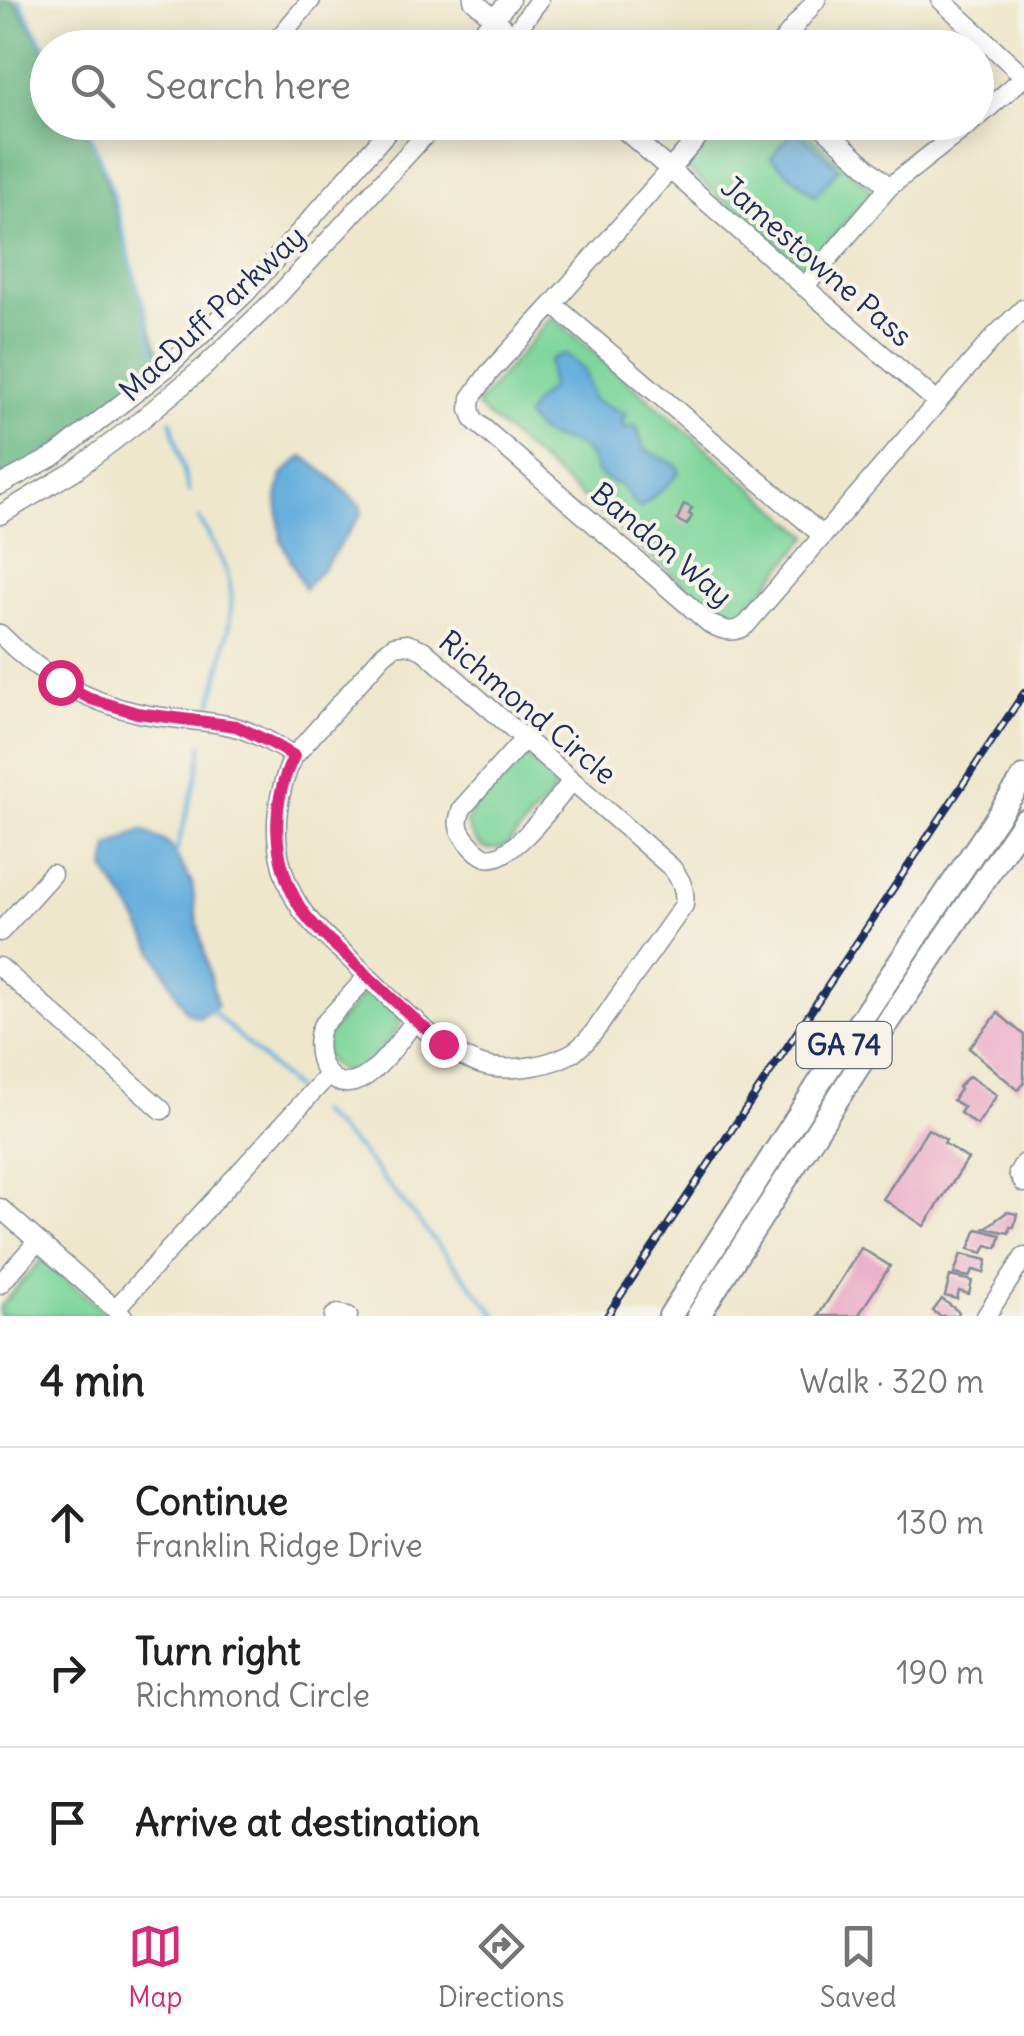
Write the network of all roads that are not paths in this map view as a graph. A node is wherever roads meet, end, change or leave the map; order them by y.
1 (311, 0) edge
2 (473, 0) edge
3 (510, 0) edge
4 (538, 0) edge
5 (942, 0) edge
6 (815, 2) edge
7 (495, 19) junction
8 (285, 30) edge
9 (485, 30) edge
10 (504, 30) edge
11 (522, 30) edge
12 (792, 30) edge
13 (974, 30) edge
14 (994, 48) edge
15 (1024, 76) edge
16 (994, 103) edge
17 (380, 140) edge
18 (421, 140) edge
19 (635, 140) edge
20 (695, 140) edge
21 (837, 140) edge
22 (950, 140) edge
23 (669, 170) junction
24 (889, 187) junction
25 (804, 286) junction
26 (553, 304) junction
27 (1024, 308) edge
28 (938, 402) junction
29 (0, 485) edge
30 (0, 515) edge
31 (823, 536) junction
32 (0, 634) edge
33 (524, 739) junction
34 (294, 756) junction
35 (1024, 777) edge
36 (572, 781) junction
37 (1024, 821) edge
38 (1024, 855) edge
39 (52, 874) dead end
40 (0, 932) edge
41 (927, 964) junction
42 (0, 967) edge
43 (368, 977) junction
44 (416, 1020) junction
45 (328, 1075) junction
46 (162, 1110) dead end
47 (0, 1208) edge
48 (37, 1242) junction
49 (1024, 1257) edge
50 (0, 1284) edge
51 (120, 1312) edge
52 (334, 1316) edge
53 (348, 1316) edge
54 (670, 1316) edge
55 (698, 1316) edge
56 (986, 1316) edge

1 - 8 street
2 - 7 street
3 - 7 street
4 - 11 street
5 - 13 street
6 - 12 street
7 - 9 street
7 - 10 street
14 - 15 street
15 - 16 street
17 - 29 street, MacDuff Parkway
18 - 30 street, MacDuff Parkway
19 - 23 street, Jamestowne Pass
20 - 23 street, Bandon Way
21 - 24 street
22 - 24 street
23 - 25 street, Jamestowne Pass
23 - 26 street, Bandon Way
24 - 25 street
25 - 28 street, Jamestowne Pass
26 - 31 street
26 - 31 street, Bandon Way
27 - 28 street, Bandon Way
28 - 31 street, Bandon Way
32 - 34 street
33 - 34 street, Richmond Circle
33 - 36 street, Richmond Circle
33 - 36 street
34 - 43 street, Richmond Circle
35 - 54 main road, GA 74
36 - 44 street, Richmond Circle
37 - 41 main road, GA 74
38 - 41 main road
39 - 40 street
41 - 55 main road, GA 74
42 - 46 street
43 - 44 street, Richmond Circle
43 - 45 street
44 - 45 street
45 - 51 street
47 - 48 street
48 - 50 street
48 - 51 street
49 - 56 street
52 - 53 street

